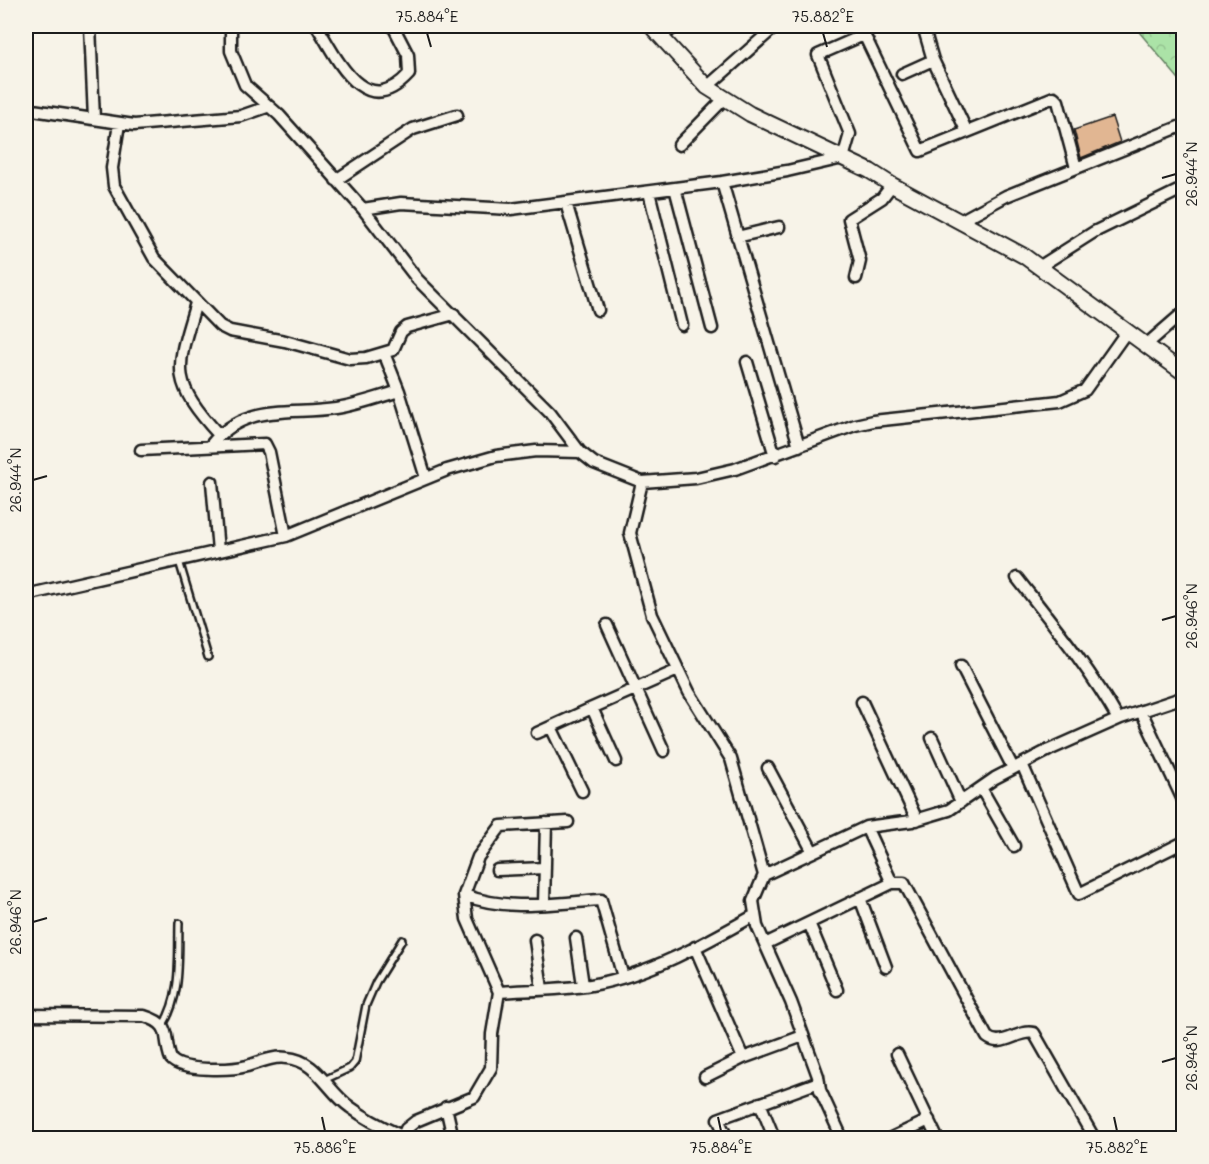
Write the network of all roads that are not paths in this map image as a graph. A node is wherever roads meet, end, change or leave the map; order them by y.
1 (90, 26) edge
2 (231, 26) edge
3 (317, 26) edge
4 (393, 26) edge
5 (677, 26) edge
6 (776, 26) edge
7 (923, 26) edge
8 (863, 30) edge
9 (656, 31) edge
10 (933, 60) junction
11 (902, 74) dead end
12 (707, 87) junction
13 (725, 98) junction
14 (267, 107) junction
15 (26, 109) edge
16 (457, 115) dead end
17 (94, 119) junction
18 (119, 124) junction
19 (1184, 124) edge
20 (967, 132) junction
21 (679, 145) dead end
22 (843, 158) junction
23 (1076, 168) junction
24 (336, 180) junction
25 (722, 182) junction
26 (891, 185) junction
27 (675, 188) junction
28 (1184, 188) edge
29 (649, 192) junction
30 (566, 203) junction
31 (363, 209) junction
32 (960, 221) junction
33 (779, 227) dead end
34 (737, 237) junction
35 (1039, 267) junction
36 (856, 278) dead end
37 (196, 303) junction
38 (598, 310) dead end
39 (1184, 312) edge
40 (454, 314) junction
41 (682, 325) dead end
42 (712, 327) dead end
43 (1127, 331) junction
44 (1146, 345) junction
45 (384, 352) junction
46 (747, 362) dead end
47 (1184, 373) edge
48 (399, 391) junction
49 (219, 435) junction
50 (210, 446) junction
51 (799, 446) junction
52 (141, 450) dead end
53 (580, 452) junction
54 (775, 456) junction
55 (426, 478) junction
56 (212, 482) dead end
57 (642, 482) junction
58 (286, 536) junction
59 (218, 551) junction
60 (178, 561) junction
61 (1017, 578) dead end
62 (26, 595) edge
63 (607, 625) dead end
64 (208, 657) dead end
65 (961, 666) dead end
66 (678, 670) junction
67 (635, 689) junction
68 (1184, 697) edge
69 (862, 702) dead end
70 (592, 708) junction
71 (1141, 711) junction
72 (1118, 719) junction
73 (552, 727) junction
74 (537, 733) dead end
75 (932, 738) dead end
76 (664, 751) dead end
77 (616, 760) dead end
78 (1018, 766) junction
79 (768, 768) dead end
80 (981, 788) junction
81 (582, 791) dead end
82 (961, 801) junction
83 (1184, 802) edge
84 (917, 820) junction
85 (568, 822) dead end
86 (546, 823) junction
87 (866, 826) junction
88 (1184, 842) edge
89 (1014, 846) dead end
90 (813, 852) junction
91 (545, 868) junction
92 (497, 870) dead end
93 (764, 875) junction
94 (892, 882) junction
95 (464, 896) junction
96 (860, 898) junction
97 (544, 904) junction
98 (755, 915) junction
99 (179, 923) dead end
100 (808, 923) junction
101 (576, 938) dead end
102 (402, 940) dead end
103 (535, 940) dead end
104 (765, 944) junction
105 (695, 947) junction
106 (886, 967) dead end
107 (623, 977) junction
108 (583, 986) junction
109 (542, 989) junction
110 (837, 990) dead end
111 (499, 992) junction
112 (26, 1015) edge
113 (163, 1025) junction
114 (803, 1036) junction
115 (897, 1054) dead end
116 (743, 1058) junction
117 (705, 1077) dead end
118 (323, 1081) junction
119 (819, 1082) junction
120 (760, 1104) junction
121 (446, 1107) junction
122 (929, 1120) junction
123 (773, 1135) dead end
124 (402, 1137) edge
125 (453, 1138) edge
126 (727, 1138) edge
127 (842, 1138) edge
128 (891, 1138) edge
129 (937, 1138) edge
130 (1094, 1138) edge

1 - 17 street
2 - 14 street
3 - 4 street
5 - 9 street
6 - 12 street
7 - 10 street
8 - 20 street
8 - 22 street
9 - 12 street
10 - 11 street
10 - 20 street
12 - 13 street
13 - 21 street
13 - 22 street
14 - 18 street
14 - 24 street
15 - 17 street
16 - 24 street
17 - 18 street
18 - 37 street
19 - 23 street
20 - 23 street
22 - 25 street
22 - 26 street
23 - 32 street
24 - 31 street
25 - 27 street
25 - 34 street
26 - 32 street
26 - 36 street
27 - 29 street
27 - 42 street
28 - 35 street
29 - 30 street
29 - 41 street
30 - 31 street
30 - 38 street
31 - 40 street
32 - 35 street
33 - 34 street
34 - 51 street
35 - 43 street
37 - 45 street
37 - 49 street
39 - 44 street
40 - 45 street
40 - 53 street
43 - 44 street
43 - 51 street
44 - 47 street
45 - 48 street
46 - 54 street
48 - 49 street
48 - 55 street
49 - 50 street
50 - 52 street
50 - 58 street
51 - 54 street
53 - 55 street
53 - 57 street
54 - 57 street
55 - 58 street
56 - 59 street
57 - 66 street
58 - 59 street
59 - 60 street
60 - 62 street
60 - 64 lane
61 - 72 street
63 - 67 street
65 - 78 street
66 - 67 street
66 - 93 street
67 - 70 street
67 - 76 street
68 - 71 street
69 - 84 street
70 - 73 street
70 - 77 street
71 - 72 street
71 - 83 street
72 - 78 street
73 - 74 street
73 - 81 street
75 - 82 street
78 - 80 street
78 - 88 street
79 - 90 street
80 - 82 street
80 - 89 street
82 - 84 street
84 - 87 street
85 - 86 street
86 - 91 street
86 - 95 street
87 - 90 street
87 - 94 street
90 - 93 street
91 - 92 street
91 - 97 street
93 - 98 street
94 - 96 street
94 - 130 street
95 - 97 street
95 - 111 street
96 - 100 street
96 - 106 street
97 - 107 street
98 - 104 street
98 - 105 street
99 - 113 lane
100 - 104 street
100 - 110 street
101 - 108 street
102 - 118 lane
103 - 109 street
104 - 114 street
105 - 107 street
105 - 116 street
107 - 108 street
108 - 109 street
109 - 111 street
111 - 121 street
112 - 113 street
113 - 118 street
114 - 116 street
114 - 119 street
115 - 122 street
116 - 117 street
118 - 124 street
119 - 120 street
119 - 127 street
120 - 123 street
120 - 126 street
121 - 124 street
121 - 125 street
122 - 128 street
122 - 129 street

